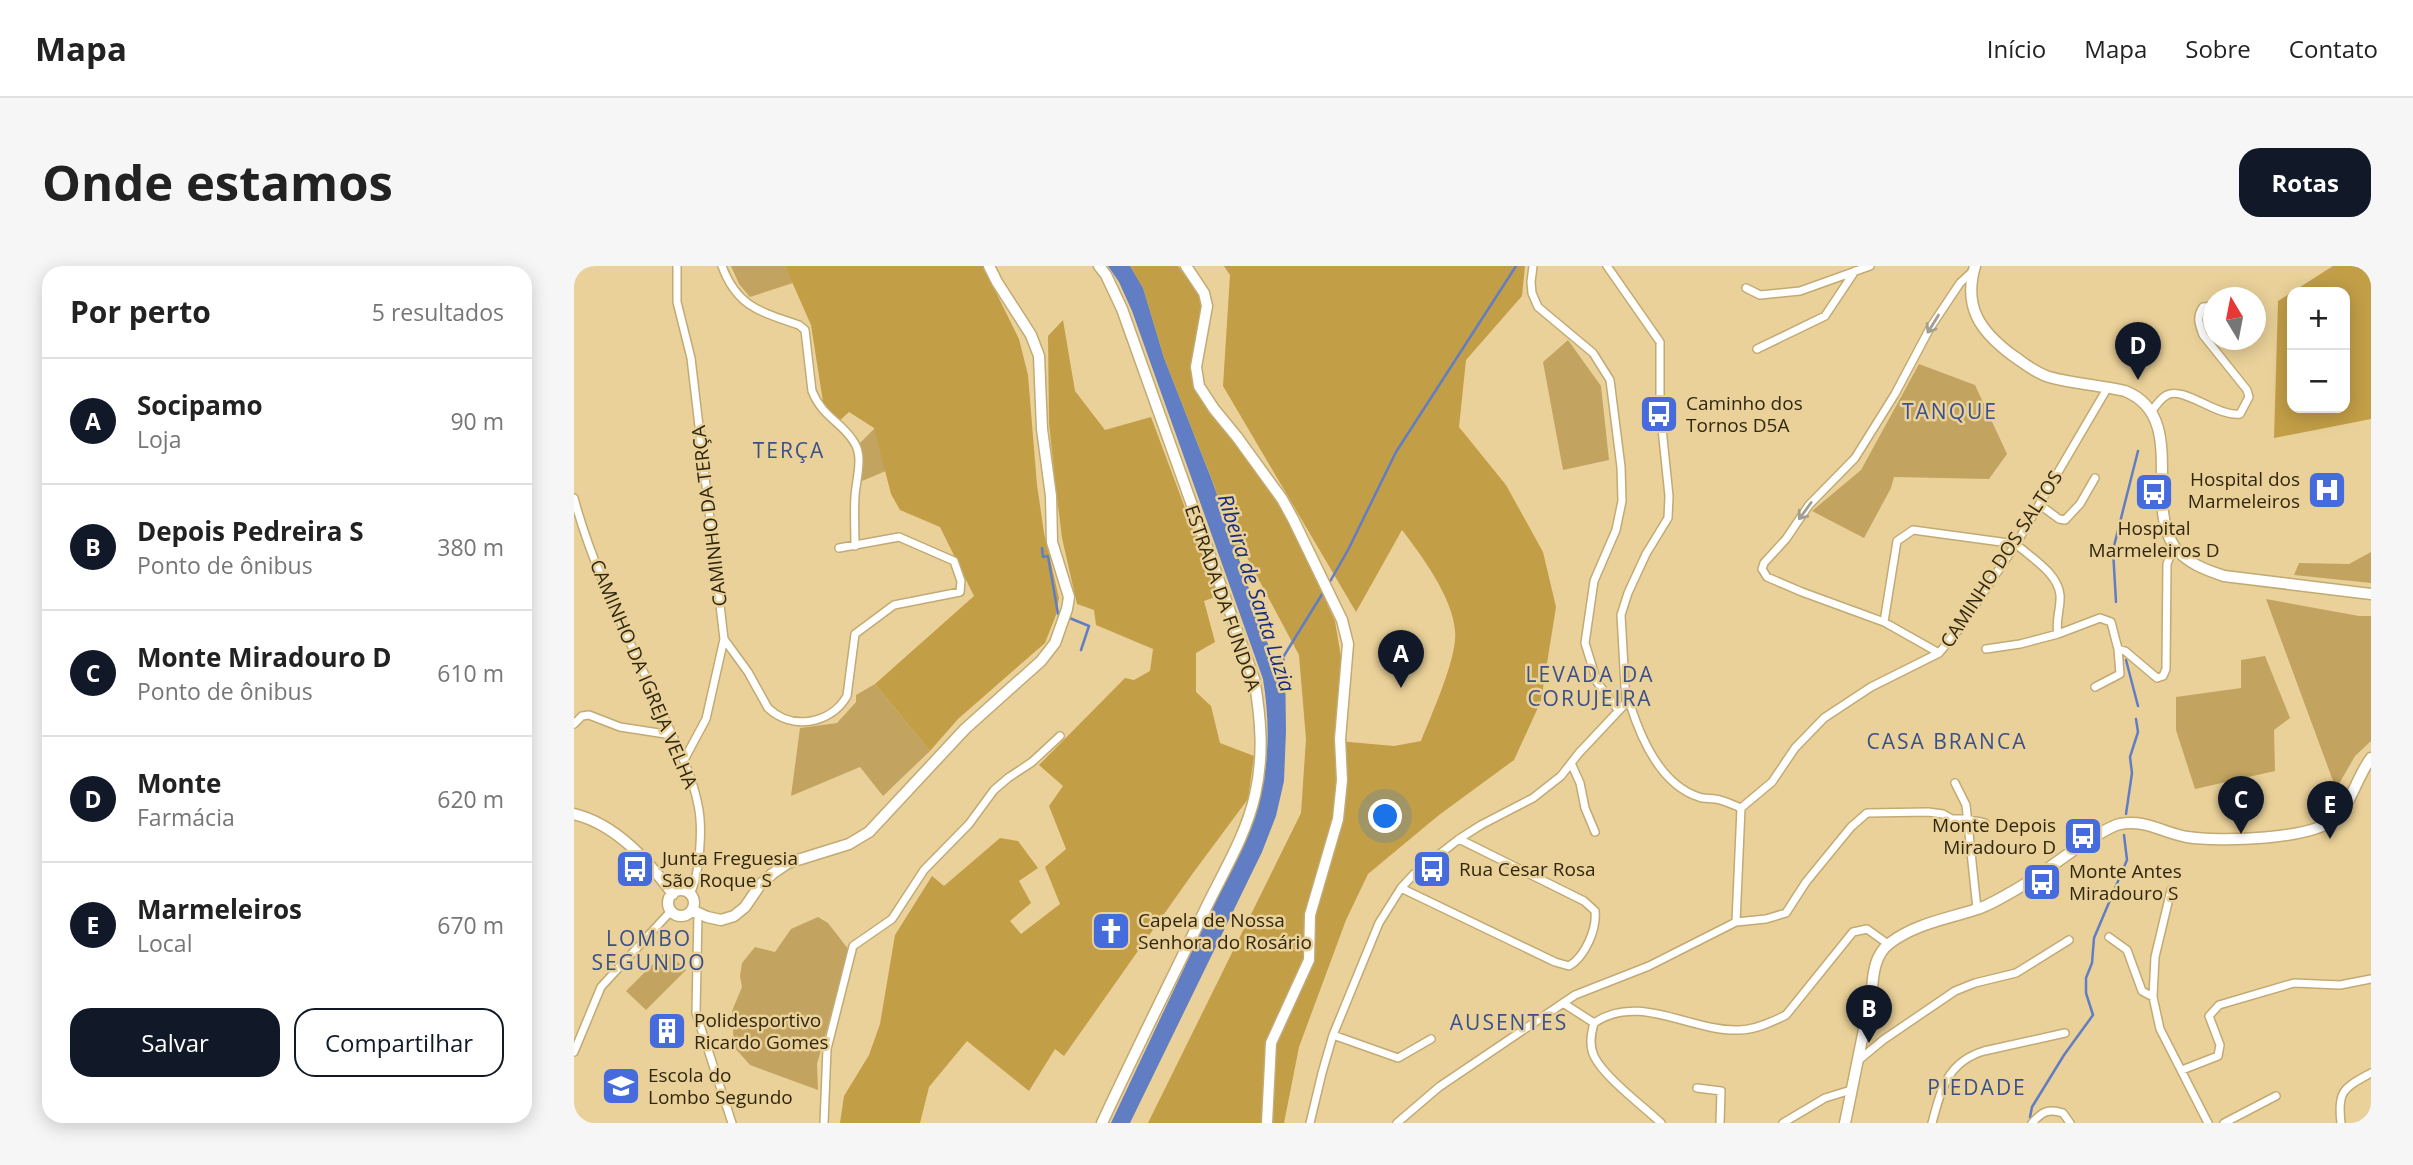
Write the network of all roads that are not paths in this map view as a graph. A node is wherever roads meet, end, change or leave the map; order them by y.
1 (677, 266) edge
2 (722, 266) edge
3 (989, 266) edge
4 (1098, 266) edge
5 (1186, 266) edge
6 (1533, 266) edge
7 (1607, 266) edge
8 (1847, 266) edge
9 (1870, 266) edge
10 (1974, 268) edge
11 (1855, 271) junction
12 (1746, 288) dead end
13 (2203, 305) edge
14 (2203, 335) edge
15 (1757, 349) dead end
16 (2215, 350) edge
17 (2108, 387) junction
18 (2152, 411) junction
19 (2095, 478) dead end
20 (574, 498) edge
21 (2040, 505) junction
22 (2016, 544) junction
23 (855, 546) junction
24 (2174, 546) junction
25 (839, 548) dead end
26 (2371, 594) edge
27 (1884, 622) junction
28 (2059, 634) junction
29 (724, 639) junction
30 (1986, 649) dead end
31 (2118, 649) junction
32 (1939, 653) junction
33 (2095, 687) dead end
34 (1626, 703) junction
35 (1618, 710) junction
36 (574, 724) edge
37 (672, 735) junction
38 (1059, 736) dead end
39 (2371, 758) edge
40 (684, 760) junction
41 (1571, 763) junction
42 (1955, 783) dead end
43 (1741, 808) junction
44 (574, 814) edge
45 (1966, 819) junction
46 (1985, 824) dead end
47 (1595, 832) dead end
48 (1459, 839) junction
49 (1401, 888) junction
50 (2171, 890) dead end
51 (673, 894) junction
52 (690, 894) junction
53 (1977, 909) junction
54 (671, 911) junction
55 (695, 912) junction
56 (1736, 922) junction
57 (2109, 937) dead end
58 (2069, 940) dead end
59 (1888, 944) junction
60 (2371, 979) edge
61 (2153, 997) junction
62 (1563, 1003) junction
63 (1594, 1023) junction
64 (2065, 1033) dead end
65 (1334, 1035) junction
66 (1431, 1040) dead end
67 (574, 1052) edge
68 (1856, 1063) junction
69 (2182, 1070) junction
70 (2371, 1073) edge
71 (1697, 1088) dead end
72 (1851, 1090) junction
73 (2276, 1096) dead end
74 (733, 1123) edge
75 (824, 1123) edge
76 (1102, 1123) edge
77 (1267, 1123) edge
78 (1310, 1123) edge
79 (1397, 1123) edge
80 (1661, 1123) edge
81 (1720, 1123) edge
82 (1783, 1123) edge
83 (1845, 1123) edge
84 (1932, 1123) edge
85 (2032, 1123) edge
86 (2070, 1123) edge
87 (2208, 1123) edge
88 (2224, 1123) edge
89 (2341, 1123) edge

1 - 29 street, CAMINHO DA TERÇA
2 - 23 street
3 - 55 main road
4 - 76 main road, ESTRADA DA FUNDOA
5 - 77 main road
6 - 35 street
7 - 34 street
8 - 11 street
9 - 11 street
10 - 17 main road
10 -> 27 street
11 - 12 street
11 - 15 street
13 - 14 street
16 - 18 street
17 - 18 main road
17 - 21 street, CAMINHO DOS SALTOS
18 - 24 main road
19 - 21 street
20 - 37 street, CAMINHO DA IGREJA VELHA
21 - 22 street, CAMINHO DOS SALTOS
22 - 27 street
22 - 28 street
22 - 32 street, CAMINHO DOS SALTOS
23 - 25 street
23 - 29 street
24 - 26 main road
24 - 31 street
27 - 32 street
28 - 30 street
28 - 31 street
29 - 40 street, CAMINHO DA TERÇA
31 - 33 street
32 - 43 street, CAMINHO DOS SALTOS
34 - 35 street
34 - 43 street
35 - 41 street
36 - 37 street
37 - 40 street, CAMINHO DA IGREJA VELHA
38 - 75 street
39 - 53 main road
40 - 52 street, CAMINHO DA IGREJA VELHA
41 - 47 street
41 - 48 street
42 - 45 street
43 - 56 street
44 - 51 main road
45 - 46 street
45 - 53 street
45 - 56 street
48 - 49 street
48 - 49 street
49 - 65 street
50 - 61 street
51 - 52 main road
51 - 54 main road
52 - 55 main road
53 - 59 main road
54 - 55 main road
54 - 67 street
55 - 74 street
56 - 62 street
57 - 61 street
58 - 68 street
59 - 63 street
59 - 68 main road
60 - 69 street
61 - 69 street
62 - 63 street
62 - 79 street
63 - 80 street
64 - 84 street
65 - 66 street
65 - 78 street
68 - 72 main road
69 - 87 street
70 - 89 street
71 - 81 street
72 - 82 street
72 - 83 main road
73 - 88 street
85 - 86 street

